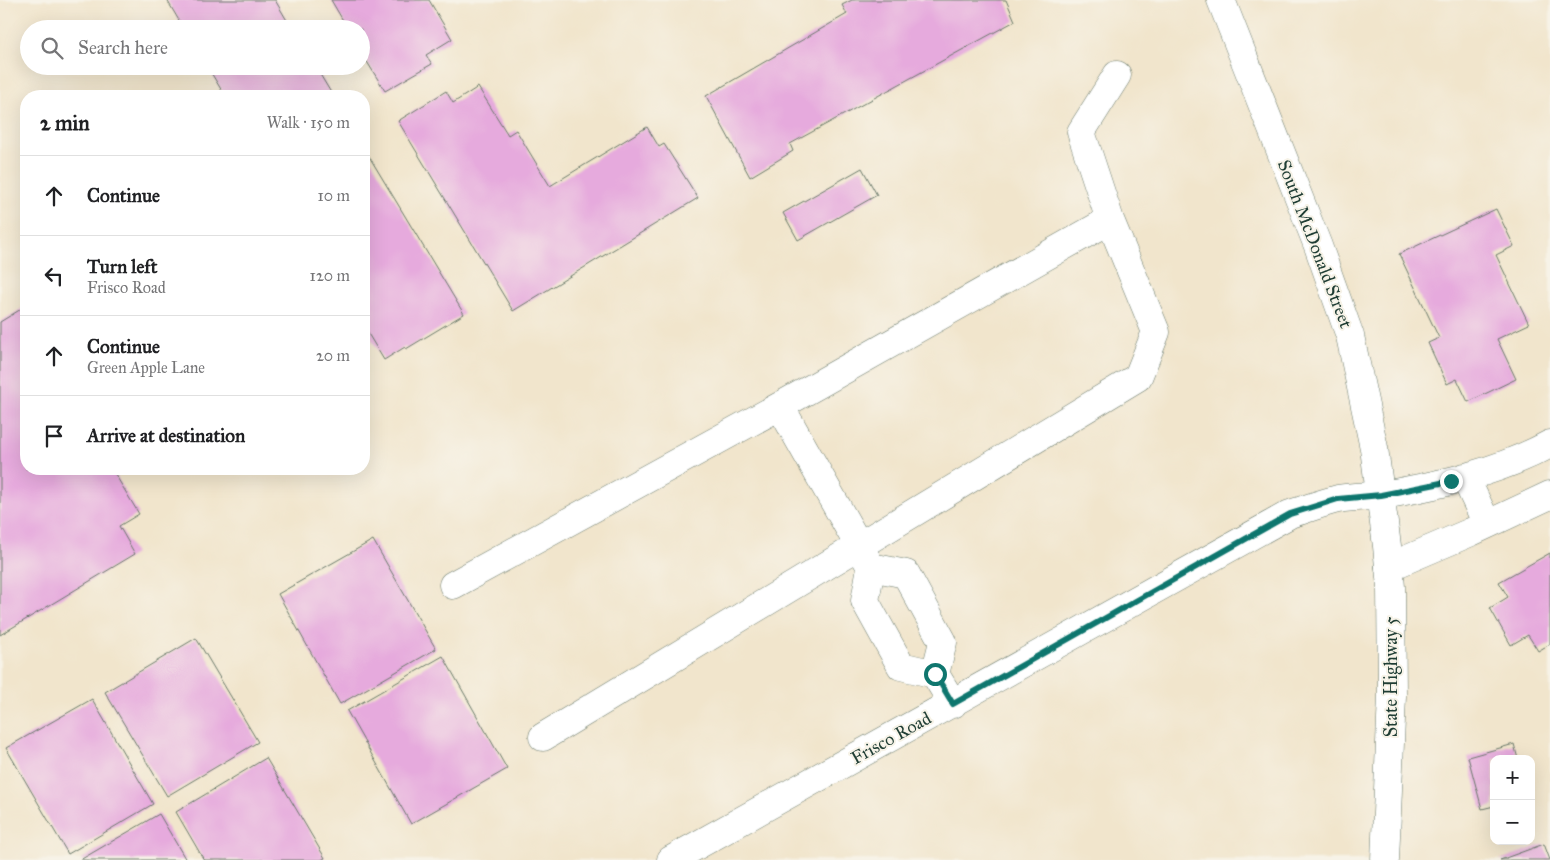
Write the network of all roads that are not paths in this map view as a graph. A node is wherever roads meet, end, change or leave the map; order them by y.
1 (1221, 0) edge
2 (1117, 75) dead end
3 (1110, 220) junction
4 (780, 406) junction
5 (1550, 444) edge
6 (1465, 477) junction
7 (1381, 495) junction
8 (1550, 495) edge
9 (1487, 524) junction
10 (865, 557) junction
11 (1389, 567) junction
12 (453, 585) dead end
13 (935, 674) junction
14 (953, 704) junction
15 (543, 737) dead end
16 (671, 860) edge
17 (1386, 860) edge

1 - 7 street, South McDonald Street
2 - 3 street
3 - 4 street
3 - 10 street
4 - 10 street
4 - 12 street
5 - 6 street, Frisco Road
6 - 7 street, Frisco Road
6 - 9 street
7 - 11 street, State Highway 5
7 - 14 street, Frisco Road
8 - 9 street
9 - 11 street
10 - 13 street
10 - 13 street
10 - 15 street
11 - 17 street, State Highway 5
13 - 14 street
14 - 16 street, Frisco Road

